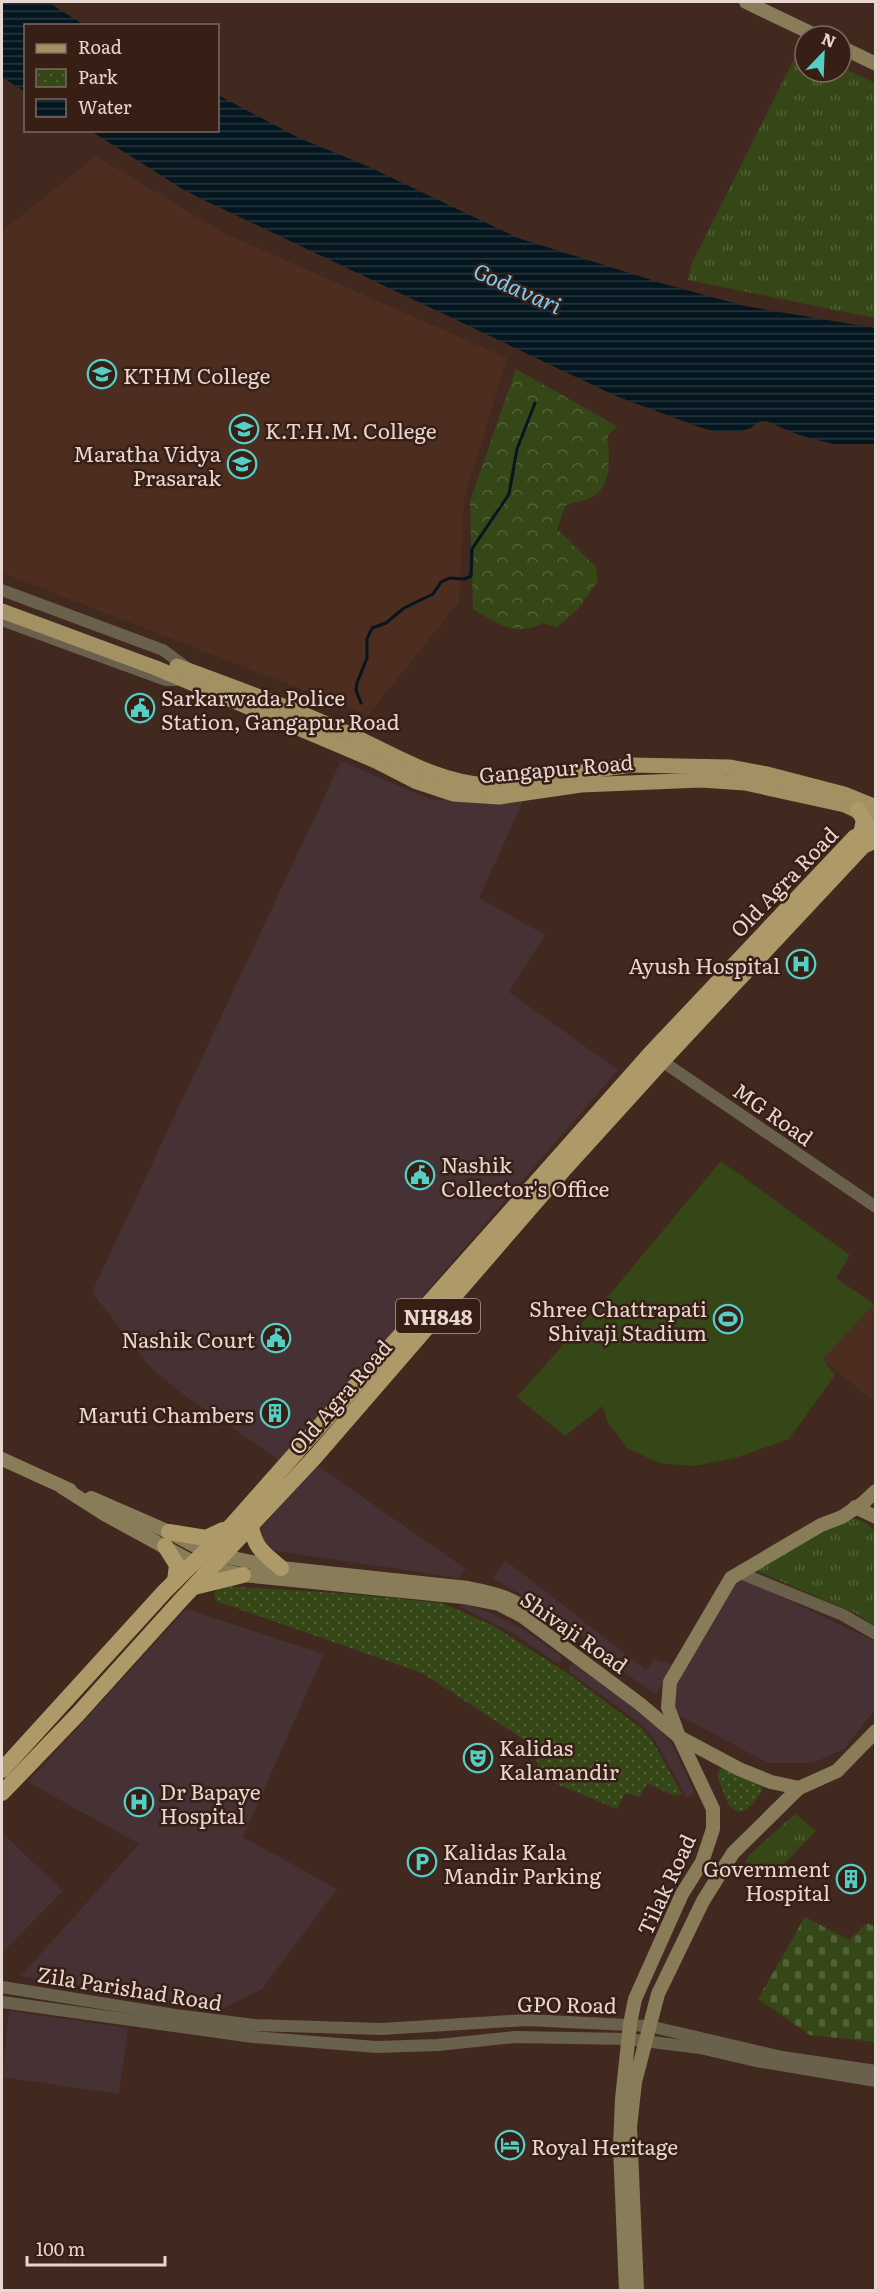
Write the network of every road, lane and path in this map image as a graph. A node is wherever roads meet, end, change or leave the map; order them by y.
1 (746, 2) edge
2 (793, 25) edge
3 (853, 53) edge
4 (876, 64) edge
5 (2, 590) edge
6 (2, 600) edge
7 (2, 611) edge
8 (2, 620) edge
9 (158, 664) junction
10 (188, 676) junction
11 (876, 807) edge
12 (858, 810) junction
13 (876, 820) edge
14 (871, 834) edge
15 (656, 1057) junction
16 (876, 1207) edge
17 (2, 1459) edge
18 (876, 1491) edge
19 (855, 1507) junction
20 (876, 1517) edge
21 (231, 1526) junction
22 (251, 1527) junction
23 (167, 1539) junction
24 (200, 1557) junction
25 (217, 1562) junction
26 (281, 1568) junction
27 (740, 1573) junction
28 (243, 1575) junction
29 (175, 1581) junction
30 (192, 1588) junction
31 (876, 1634) edge
32 (668, 1707) junction
33 (876, 1731) edge
34 (679, 1737) junction
35 (2, 1770) edge
36 (799, 1788) junction
37 (2, 1793) edge
38 (2, 1987) edge
39 (2, 2002) edge
40 (630, 2024) junction
41 (648, 2026) junction
42 (434, 2027) junction
43 (253, 2031) junction
44 (628, 2039) junction
45 (645, 2041) junction
46 (438, 2045) junction
47 (720, 2048) junction
48 (786, 2062) junction
49 (876, 2071) edge
50 (876, 2081) edge
51 (626, 2290) edge
52 (637, 2290) edge

1 - 2 main road
3 - 4 main road
5 - 10 street
6 - 9 main road
7 - 9 main road
8 - 10 street
9 - 10 main road
10 - 11 main road, Gangapur Road
10 - 12 main road, Gangapur Road
12 - 13 main road, Gangapur Road
12 - 14 highway
14 - 15 highway, Old Agra Road / NH848
15 - 16 street, MG Road
15 - 21 highway, Old Agra Road / NH848
15 - 22 highway, Old Agra Road / NH848
17 - 23 main road, Shivaji Road
18 - 19 main road, Tilak Road
19 - 20 main road
19 - 27 main road, Tilak Road
21 - 23 highway
21 - 24 highway, Old Agra Road / NH848
22 - 25 highway, Old Agra Road / NH848
22 - 26 highway
23 - 24 main road, Shivaji Road
23 - 29 highway
24 - 25 main road, Shivaji Road
24 - 29 highway, Old Agra Road / NH848
25 - 26 main road, Shivaji Road
25 - 28 main road, Shivaji Road
25 - 30 highway, Old Agra Road / NH848
26 - 32 main road, Shivaji Road
27 - 31 street
27 - 32 main road, Tilak Road
28 - 30 highway
28 - 34 main road, Shivaji Road
29 - 35 highway, Old Agra Road / NH848
30 - 37 highway, Old Agra Road / NH848
32 - 34 main road, Tilak Road
33 - 36 main road, Tilak Road
34 - 36 main road, Shivaji Road
34 - 40 main road, Tilak Road
36 - 41 main road, Tilak Road
38 - 43 street, Zila Parishad Road
39 - 43 street, Zila Parishad Road
40 - 41 street, GPO Road
40 - 42 street, GPO Road
40 - 44 main road, Tilak Road
41 - 45 main road, Tilak Road
41 - 47 street, GPO Road
42 - 43 street, GPO Road
42 - 46 street
43 - 46 street, GPO Road
44 - 45 street, GPO Road
44 - 46 street, GPO Road
44 - 51 main road, Tilak Road
45 - 47 street, GPO Road
45 - 52 main road, Tilak Road
47 - 48 street, GPO Road
48 - 49 street, GPO Road
48 - 50 street, GPO Road

